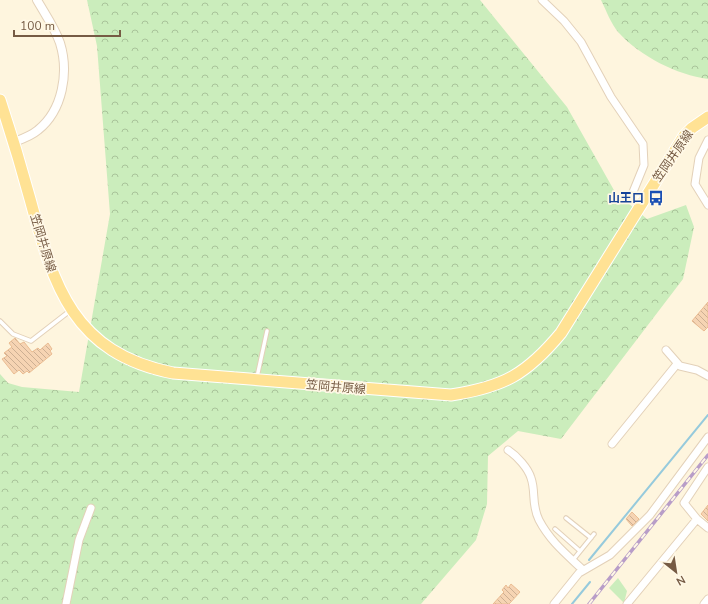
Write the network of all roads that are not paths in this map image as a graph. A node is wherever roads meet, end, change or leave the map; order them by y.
1 (37, 0) edge
2 (542, 0) edge
3 (0, 100) edge
4 (708, 117) edge
5 (708, 140) edge
6 (14, 142) junction
7 (642, 203) junction
8 (708, 205) edge
9 (72, 310) junction
10 (0, 321) edge
11 (267, 331) dead end
12 (666, 350) dead end
13 (677, 364) junction
14 (708, 376) edge
15 (257, 380) junction
16 (708, 437) edge
17 (612, 444) dead end
18 (508, 450) dead end
19 (708, 467) edge
20 (91, 508) dead end
21 (566, 518) dead end
22 (697, 519) junction
23 (708, 528) edge
24 (554, 529) dead end
25 (594, 534) dead end
26 (591, 538) junction
27 (580, 551) junction
28 (572, 560) junction
29 (583, 570) junction
30 (708, 599) edge
31 (66, 604) edge
32 (554, 604) edge
33 (627, 604) edge
34 (704, 604) edge

1 - 6 street
2 - 7 street
3 - 6 main road, 笠岡井原線
4 - 7 main road, 笠岡井原線
5 - 8 street
6 - 9 main road, 笠岡井原線
7 - 15 main road, 笠岡井原線
9 - 10 lane
9 - 15 main road, 笠岡井原線
11 - 15 lane
12 - 13 street
13 - 14 street
13 - 17 street
16 - 29 street
18 - 28 street
19 - 22 street
20 - 31 street
21 - 26 lane
22 - 23 street
22 - 33 street
24 - 27 lane
25 - 26 lane
26 - 27 lane
27 - 28 lane
28 - 29 street
29 - 32 street
30 - 34 street

